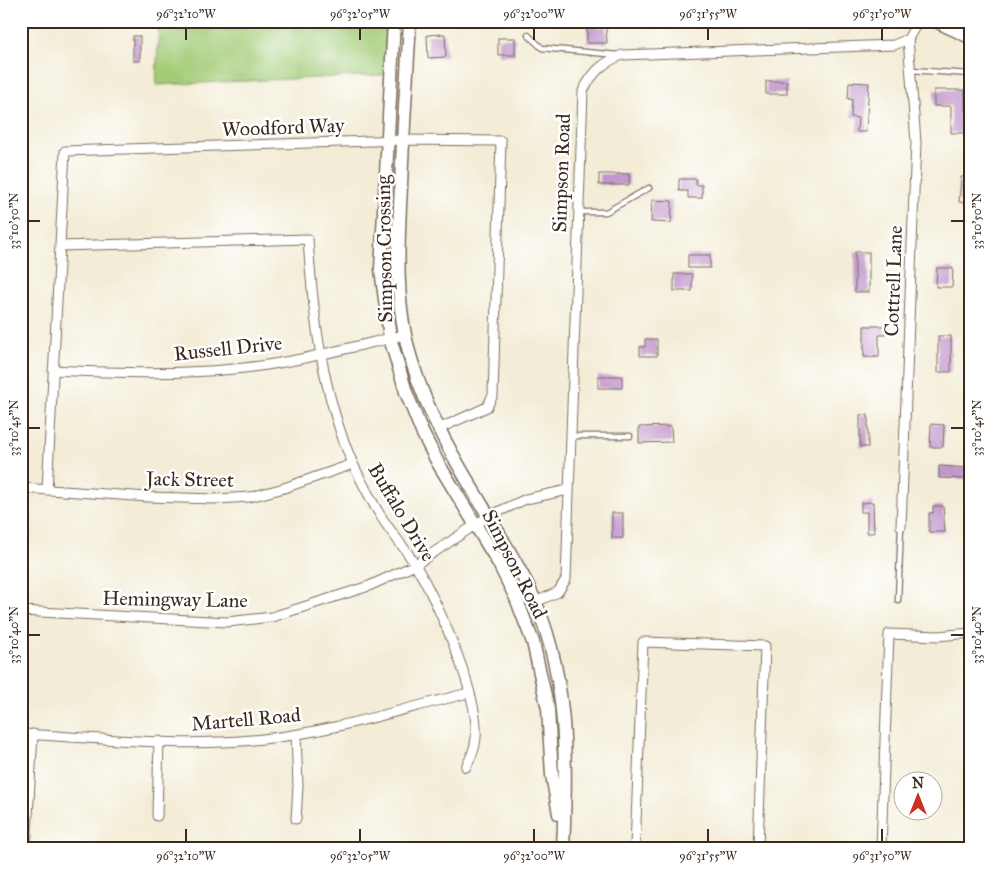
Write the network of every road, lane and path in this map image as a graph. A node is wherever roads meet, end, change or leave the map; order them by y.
1 (66, 21) edge
2 (82, 21) edge
3 (394, 21) edge
4 (410, 21) edge
5 (918, 21) edge
6 (940, 21) edge
7 (528, 35) dead end
8 (970, 35) edge
9 (908, 39) junction
10 (622, 55) junction
11 (911, 70) junction
12 (970, 74) edge
13 (387, 140) junction
14 (403, 140) junction
15 (649, 188) dead end
16 (578, 212) junction
17 (60, 246) junction
18 (404, 335) junction
19 (390, 338) junction
20 (319, 354) junction
21 (53, 370) junction
22 (438, 429) junction
23 (569, 436) junction
24 (630, 436) dead end
25 (353, 464) junction
26 (21, 488) edge
27 (47, 490) junction
28 (568, 490) junction
29 (487, 517) junction
30 (475, 525) junction
31 (901, 526) joint
32 (415, 565) junction
33 (898, 600) dead end
34 (534, 602) junction
35 (21, 611) edge
36 (970, 633) edge
37 (469, 693) junction
38 (21, 734) edge
39 (33, 734) junction
40 (296, 735) junction
41 (159, 741) junction
42 (466, 767) dead end
43 (157, 816) dead end
44 (296, 819) dead end
45 (563, 843) edge
46 (26, 848) edge
47 (635, 848) edge
48 (758, 848) edge
49 (881, 848) edge

1 - 2 lane
3 - 13 street, Simpson Road
4 - 14 street, Simpson Crossing
5 - 9 street
6 - 8 highway
7 - 10 lane
9 - 10 street, Simpson Road
9 - 11 street, Cottrell Lane
10 - 16 street, Simpson Road
11 - 12 lane
11 - 31 street, Cottrell Lane
13 - 14 street, Woodford Way
13 - 17 street, Woodford Way
13 - 19 street, Simpson Road
14 - 18 street, Simpson Crossing
14 - 22 street, Woodford Way
15 - 16 lane
16 - 23 street, Simpson Road
17 - 20 street, Buffalo Drive
17 - 21 street
18 - 19 street, Russell Drive
18 - 22 street, Simpson Crossing
19 - 20 street, Russell Drive
19 - 30 street, Simpson Road
20 - 21 street, Russell Drive
20 - 25 street, Buffalo Drive
21 - 27 street
22 - 29 street, Simpson Crossing
23 - 24 lane
23 - 28 street, Simpson Road
25 - 27 street, Jack Street
25 - 32 street, Buffalo Drive
26 - 27 street, Jack Street
28 - 29 street, Hemingway Lane
28 - 34 street, Simpson Road
29 - 30 street, Hemingway Lane
29 - 34 street, Simpson Road
30 - 32 street, Hemingway Lane
30 - 45 street, Simpson Road
31 - 33 lane
32 - 35 street, Hemingway Lane
32 - 37 street, Buffalo Drive
34 - 45 street, Simpson Road
36 - 49 street
37 - 40 street, Martell Road
37 - 42 street, Buffalo Drive
38 - 39 street, Martell Road
39 - 41 street, Martell Road
39 - 46 street
40 - 41 street, Martell Road
40 - 44 street
41 - 43 street
47 - 48 street

